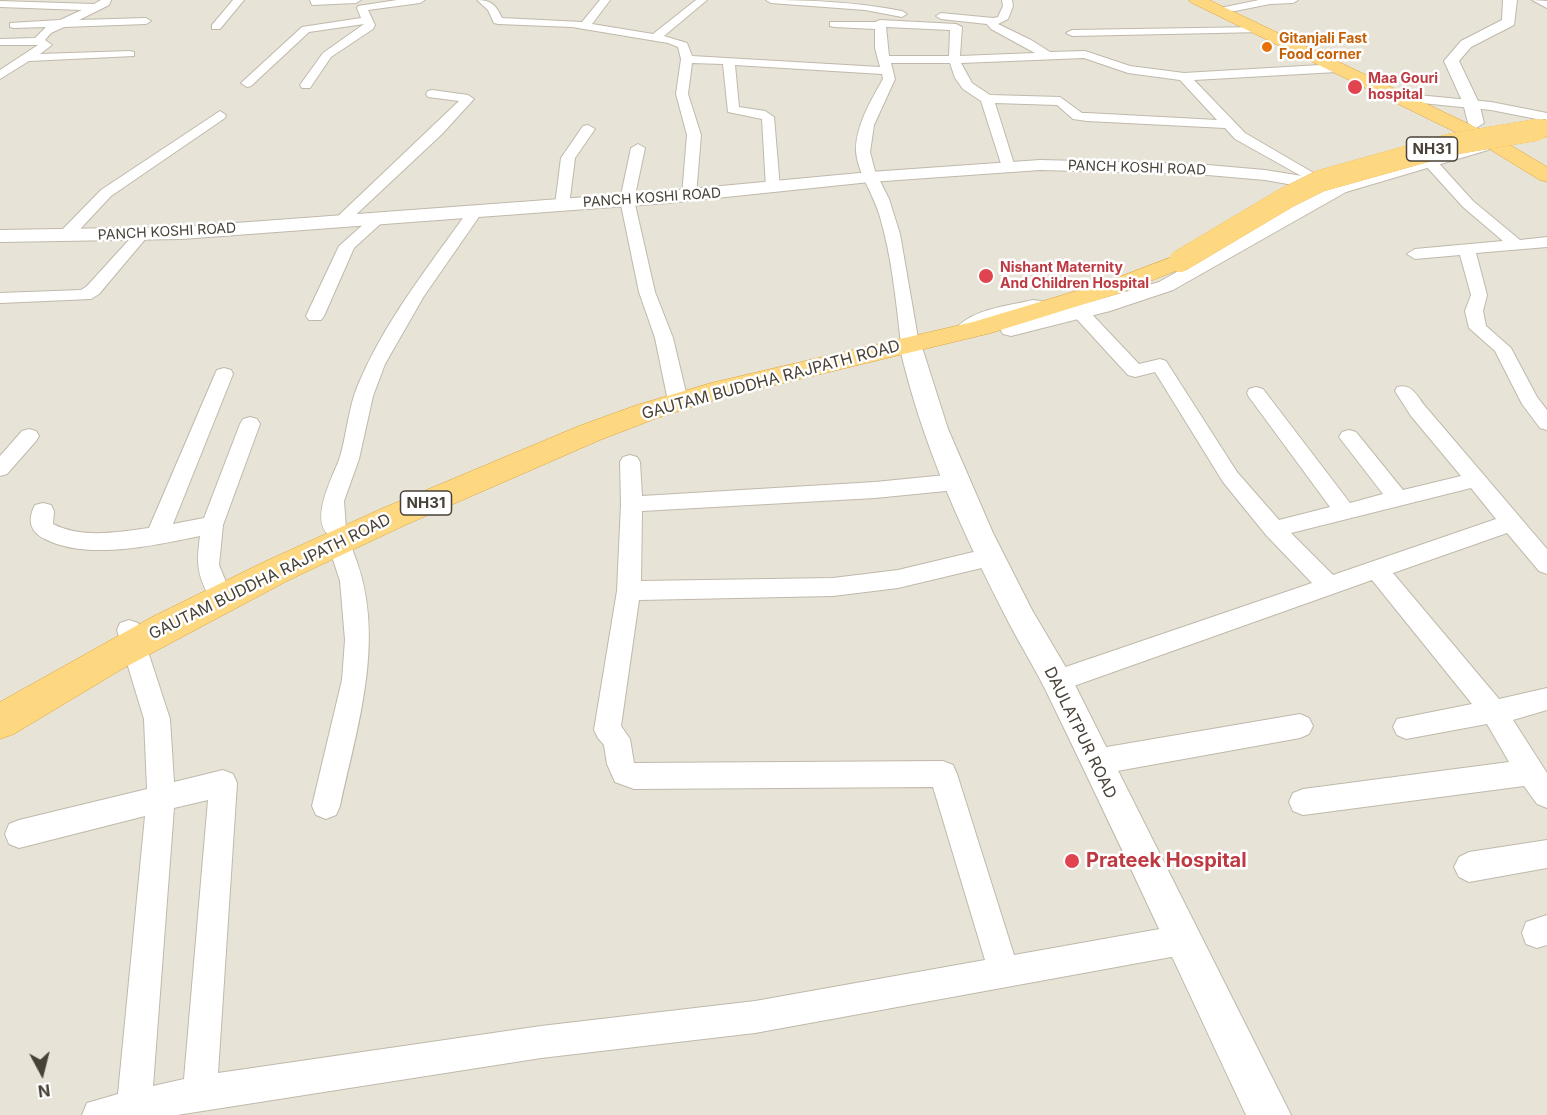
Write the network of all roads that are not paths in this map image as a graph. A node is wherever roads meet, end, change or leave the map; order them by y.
1 (106, 0) edge
2 (239, 0) edge
3 (315, 0) edge
4 (356, 0) edge
5 (420, 0) edge
6 (482, 0) edge
7 (605, 0) edge
8 (702, 0) edge
9 (771, 0) edge
10 (1007, 0) edge
11 (1197, 0) edge
12 (1293, 0) edge
13 (1537, 0) edge
14 (1506, 1) edge
15 (0, 4) edge
16 (1547, 5) edge
17 (95, 7) junction
18 (1220, 11) junction
19 (367, 20) junction
20 (881, 20) junction
21 (146, 21) dead end
22 (992, 22) junction
23 (834, 24) dead end
24 (14, 25) dead end
25 (60, 25) junction
26 (585, 26) junction
27 (216, 27) dead end
28 (1259, 30) junction
29 (1072, 33) dead end
30 (656, 37) junction
31 (38, 41) junction
32 (0, 42) edge
33 (953, 53) junction
34 (130, 54) dead end
35 (1048, 56) junction
36 (27, 58) junction
37 (687, 59) junction
38 (884, 60) junction
39 (729, 61) junction
40 (1337, 68) junction
41 (3, 72) edge
42 (1184, 77) junction
43 (247, 83) dead end
44 (306, 85) dead end
45 (432, 94) dead end
46 (1396, 97) junction
47 (987, 99) junction
48 (1471, 103) junction
49 (220, 115) dead end
50 (1547, 119) edge
51 (1226, 124) junction
52 (1473, 127) junction
53 (1547, 128) edge
54 (588, 129) dead end
55 (1498, 135) junction
56 (1547, 135) edge
57 (638, 148) dead end
58 (1430, 162) junction
59 (1008, 167) junction
60 (1543, 170) edge
61 (870, 177) junction
62 (1308, 179) junction
63 (773, 188) junction
64 (1340, 188) junction
65 (688, 195) junction
66 (627, 200) junction
67 (562, 205) junction
68 (475, 211) junction
69 (379, 218) junction
70 (341, 221) junction
71 (142, 234) junction
72 (0, 236) edge
73 (64, 237) junction
74 (1547, 242) edge
75 (1517, 245) junction
76 (1467, 249) junction
77 (1415, 254) dead end
78 (0, 298) edge
79 (1079, 311) junction
80 (315, 316) dead end
81 (964, 332) junction
82 (895, 347) junction
83 (224, 374) dead end
84 (1404, 391) dead end
85 (1256, 393) dead end
86 (676, 397) junction
87 (1547, 423) edge
88 (250, 424) dead end
89 (29, 436) dead end
90 (1349, 437) dead end
91 (630, 462) dead end
92 (0, 469) edge
93 (1475, 480) junction
94 (956, 482) junction
95 (1398, 498) junction
96 (632, 504) junction
97 (43, 512) dead end
98 (1345, 512) junction
99 (1510, 523) junction
100 (212, 525) junction
101 (1274, 529) junction
102 (336, 535) junction
103 (157, 536) junction
104 (1537, 539) edge
105 (990, 557) junction
106 (1547, 565) edge
107 (1377, 570) junction
108 (1329, 586) junction
109 (216, 587) junction
110 (629, 591) junction
111 (131, 636) junction
112 (1057, 681) junction
113 (1547, 699) edge
114 (0, 703) edge
115 (1493, 711) junction
116 (0, 722) edge
117 (1300, 726) dead end
118 (1406, 727) dead end
119 (1095, 762) junction
120 (1530, 772) junction
121 (1547, 795) edge
122 (161, 799) junction
123 (1304, 802) dead end
124 (326, 806) dead end
125 (19, 834) dead end
126 (1547, 854) edge
127 (1469, 867) dead end
128 (1182, 940) junction
129 (1004, 972) junction
130 (200, 1093) junction
131 (134, 1108) junction
132 (99, 1115) edge
133 (1269, 1115) edge

1 - 17 street
2 - 27 street
3 - 4 street
5 - 19 street
6 - 26 street
7 - 26 street
8 - 30 street
9 - 20 street
10 - 22 street
11 - 18 highway
12 - 18 street
13 - 16 street
14 - 48 street
15 - 17 street
17 - 25 street
18 - 28 highway
19 - 43 street
19 - 44 street
20 - 22 street
20 - 23 street
20 - 33 street
20 - 38 street
21 - 25 street
22 - 35 street
24 - 25 street
25 - 31 street
26 - 30 street
28 - 29 street
28 - 40 highway
30 - 37 street
31 - 32 street
31 - 36 street
33 - 35 street
33 - 38 street
33 - 47 street
34 - 36 street
35 - 42 street
36 - 41 street
37 - 39 street
37 - 65 street
38 - 39 street
38 - 61 street
39 - 63 street
40 - 42 street
40 - 46 highway
42 - 51 street
45 - 70 street
46 - 48 street
46 - 52 highway
47 - 51 street
47 - 59 street
48 - 50 street
48 - 52 street
49 - 73 street
50 - 55 street, PANCH KOSHI ROAD
51 - 62 street
52 - 55 highway
52 - 62 street, PANCH KOSHI ROAD
53 - 81 highway, NH31, bridge
54 - 67 street
55 - 56 street, PANCH KOSHI ROAD
55 - 58 street, PANCH KOSHI ROAD
55 - 60 highway
57 - 66 street
58 - 64 street, PANCH KOSHI ROAD
58 - 75 street
59 - 61 street, PANCH KOSHI ROAD
59 - 62 street, PANCH KOSHI ROAD
61 - 63 street, PANCH KOSHI ROAD
61 - 82 street
62 - 64 street, PANCH KOSHI ROAD
62 - 81 street
63 - 65 street, PANCH KOSHI ROAD
64 - 79 street
65 - 66 street, PANCH KOSHI ROAD
66 - 67 street, PANCH KOSHI ROAD
66 - 86 street
67 - 68 street, PANCH KOSHI ROAD
68 - 69 street, PANCH KOSHI ROAD
68 - 102 street
69 - 70 street, PANCH KOSHI ROAD
69 - 80 street
70 - 71 street, PANCH KOSHI ROAD
71 - 73 street, PANCH KOSHI ROAD
71 - 78 street
72 - 73 street, PANCH KOSHI ROAD
74 - 75 street
75 - 76 street
76 - 77 street
76 - 87 street
79 - 81 street
79 - 101 street
81 - 82 highway, GAUTAM BUDDHA RAJPATH ROAD / NH31
82 - 86 highway, GAUTAM BUDDHA RAJPATH ROAD / NH31
82 - 94 street, DAULATPUR ROAD
83 - 103 street
84 - 93 street
85 - 98 street
86 - 102 highway, GAUTAM BUDDHA RAJPATH ROAD / NH31
88 - 100 street
89 - 92 street
90 - 95 street
91 - 96 street
93 - 95 street
93 - 99 street
94 - 96 street
94 - 105 street, DAULATPUR ROAD
95 - 98 street
96 - 110 street
97 - 103 street
98 - 101 street
99 - 104 street
99 - 107 street
100 - 103 street
100 - 109 street
101 - 108 street
102 - 109 highway, NH31
102 - 111 highway, GAUTAM BUDDHA RAJPATH ROAD / NH31
102 - 124 street
104 - 106 street
105 - 110 street
105 - 112 street, DAULATPUR ROAD
107 - 108 street
107 - 115 street
108 - 112 street
109 - 111 highway, NH31
110 - 129 street
111 - 114 highway, NH31
111 - 116 highway, GAUTAM BUDDHA RAJPATH ROAD / NH31
111 - 122 street
112 - 119 street, DAULATPUR ROAD
113 - 115 street
115 - 118 street
115 - 120 street
117 - 119 street
119 - 128 street, DAULATPUR ROAD
120 - 121 street
120 - 123 street
122 - 125 street
122 - 130 street
122 - 131 street
126 - 127 street
128 - 129 street
128 - 133 street, DAULATPUR ROAD
129 - 130 street
130 - 131 street
131 - 132 street

